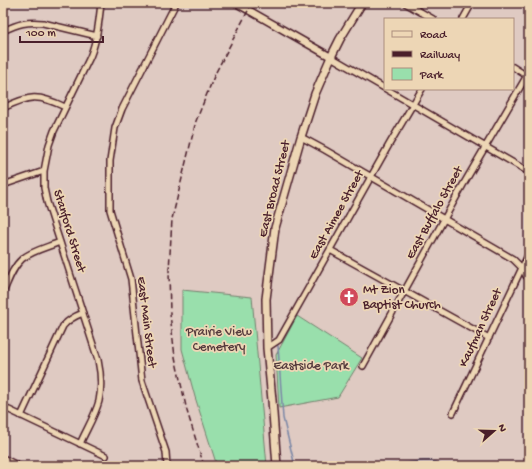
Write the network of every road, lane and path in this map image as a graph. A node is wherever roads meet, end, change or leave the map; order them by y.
1 (102, 3) edge
2 (176, 3) edge
3 (236, 3) edge
4 (362, 3) edge
5 (405, 3) edge
6 (472, 3) edge
7 (431, 18) edge
8 (463, 18) edge
9 (3, 31) edge
10 (97, 36) junction
11 (331, 57) junction
12 (514, 67) edge
13 (528, 74) edge
14 (384, 88) edge
15 (388, 90) edge
16 (421, 90) edge
17 (412, 104) junction
18 (65, 107) junction
19 (3, 108) edge
20 (300, 137) junction
21 (486, 147) junction
22 (44, 171) junction
23 (529, 172) edge
24 (371, 177) junction
25 (3, 185) edge
26 (444, 219) junction
27 (60, 242) junction
28 (330, 250) junction
29 (529, 253) edge
30 (522, 268) junction
31 (529, 278) edge
32 (404, 292) junction
33 (3, 293) edge
34 (83, 313) junction
35 (488, 338) junction
36 (267, 348) junction
37 (363, 366) dead end
38 (3, 407) edge
39 (453, 413) dead end
40 (21, 416) junction
41 (80, 444) junction
42 (106, 456) dead end
43 (3, 458) edge
44 (19, 466) edge
45 (167, 466) edge
46 (277, 466) edge

1 - 10 street, Stanford Street
2 - 45 street, East Main Street
3 - 11 street
4 - 11 main road, East Broad Street
5 - 7 street
6 - 8 street
9 - 10 street
10 - 18 street, Stanford Street
11 - 14 street
11 - 20 main road, East Broad Street
12 - 13 street
13 - 21 street, East Buffalo Street
15 - 17 street
16 - 17 street, East Aimee Street
17 - 21 street
17 - 24 street, East Aimee Street
18 - 19 street
18 - 22 street, Stanford Street
20 - 24 street
20 - 36 main road, East Broad Street
21 - 23 street
21 - 26 street, East Buffalo Street
22 - 25 street
22 - 27 street, Stanford Street
24 - 26 street
24 - 28 street, East Aimee Street
26 - 30 street
26 - 32 street, East Buffalo Street
27 - 33 street
27 - 34 street, Stanford Street
28 - 32 street
28 - 36 street, East Aimee Street
29 - 30 street, Kaufman Street
30 - 31 street
30 - 35 street, Kaufman Street
32 - 35 street
32 - 37 street, East Buffalo Street
34 - 40 street
34 - 41 street, Stanford Street
35 - 39 street, Kaufman Street
36 - 46 main road, East Broad Street
38 - 40 street
40 - 41 street
41 - 42 street
43 - 44 street

